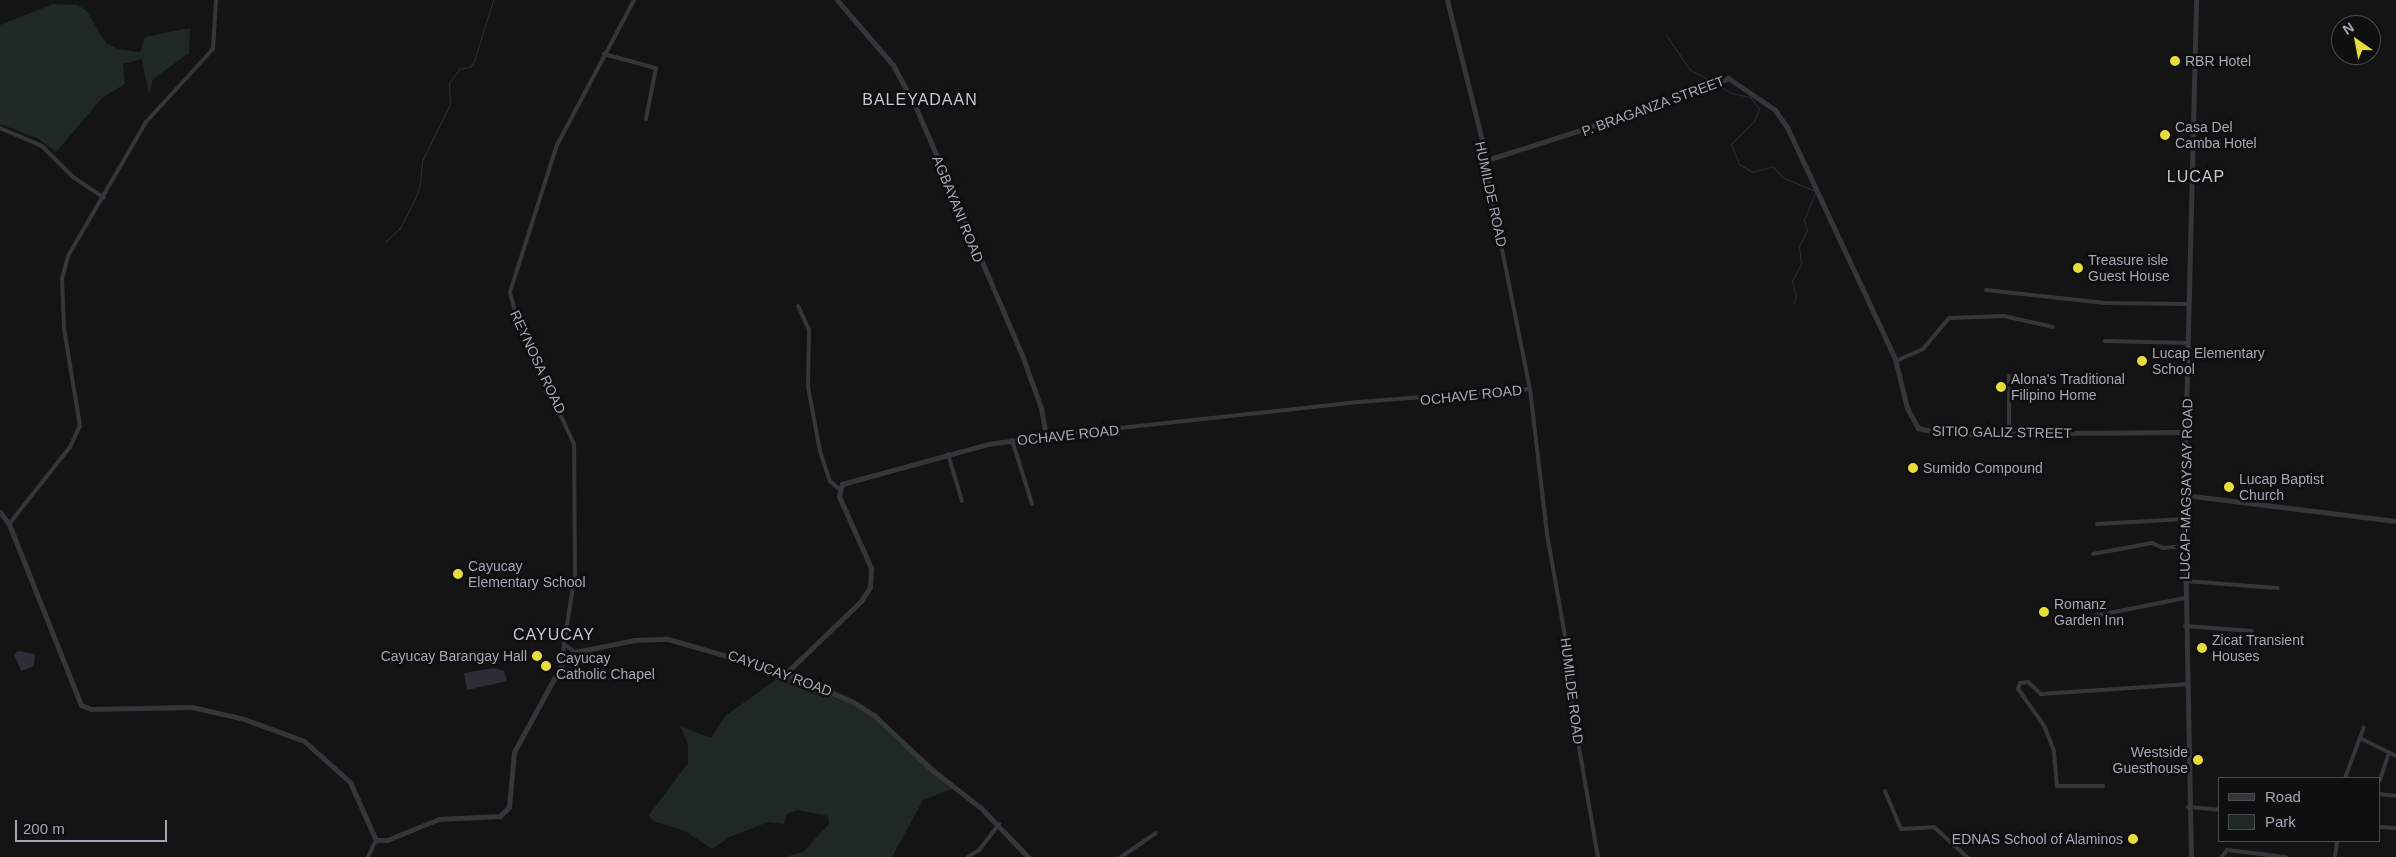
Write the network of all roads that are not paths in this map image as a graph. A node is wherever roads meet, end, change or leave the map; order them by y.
1 (216, 0) edge
2 (634, 0) edge
3 (837, 0) edge
4 (1447, 0) edge
5 (2196, 0) edge
6 (604, 54) junction
7 (646, 119) dead end
8 (0, 128) edge
9 (1484, 159) junction
10 (104, 198) junction
11 (1858, 282) joint
12 (1986, 290) dead end
13 (2188, 304) junction
14 (798, 306) dead end
15 (2052, 327) dead end
16 (2105, 341) dead end
17 (2188, 343) junction
18 (1896, 361) junction
19 (2008, 376) dead end
20 (1530, 388) junction
21 (2186, 432) junction
22 (2009, 433) junction
23 (1046, 436) junction
24 (1012, 440) junction
25 (948, 454) junction
26 (839, 489) junction
27 (2184, 495) junction
28 (962, 501) dead end
29 (1032, 504) dead end
30 (0, 512) edge
31 (2185, 519) junction
32 (2396, 521) edge
33 (10, 524) junction
34 (2097, 524) dead end
35 (2184, 546) junction
36 (2093, 554) dead end
37 (2184, 580) junction
38 (2278, 588) dead end
39 (2185, 598) junction
40 (2084, 618) dead end
41 (2185, 626) junction
42 (2252, 631) dead end
43 (564, 644) junction
44 (575, 652) junction
45 (563, 662) junction
46 (786, 673) junction
47 (2186, 684) junction
48 (2364, 727) dead end
49 (2360, 738) junction
50 (2389, 752) junction
51 (2396, 756) edge
52 (2345, 777) edge
53 (2381, 777) edge
54 (2103, 786) dead end
55 (1885, 791) dead end
56 (2381, 794) edge
57 (2396, 796) edge
58 (2188, 807) junction
59 (2218, 810) edge
60 (999, 824) junction
61 (2381, 827) edge
62 (2396, 828) edge
63 (1156, 834) dead end
64 (376, 840) junction
65 (2337, 842) edge
66 (368, 857) edge
67 (968, 857) edge
68 (1028, 857) edge
69 (1121, 857) edge
70 (1598, 857) edge
71 (1967, 857) edge
72 (2191, 857) edge
73 (2222, 857) edge
74 (2286, 857) edge
75 (2334, 857) edge
76 (2342, 857) edge

1 - 10 street
2 - 6 street, REYNOSA ROAD
3 - 23 street, AGBAYANI ROAD
4 - 9 street, HUMILDE ROAD
5 - 13 street, LUCAP-MAGSAYSAY ROAD
6 - 7 street
6 - 43 street, REYNOSA ROAD
8 - 10 street
9 - 11 street, P. BRAGANZA STREET
9 - 20 street, HUMILDE ROAD
10 - 33 street
11 - 18 street, SITIO GALIZ STREET
12 - 13 street
13 - 17 street, LUCAP-MAGSAYSAY ROAD
14 - 26 street
15 - 18 street
16 - 17 street
17 - 21 street, LUCAP-MAGSAYSAY ROAD
18 - 22 street, SITIO GALIZ STREET
19 - 22 street
20 - 23 street, OCHAVE ROAD
20 - 70 street, HUMILDE ROAD
21 - 22 street, SITIO GALIZ STREET
21 - 27 street, LUCAP-MAGSAYSAY ROAD
23 - 24 street, OCHAVE ROAD
24 - 25 street, OCHAVE ROAD
24 - 29 street
25 - 26 street, OCHAVE ROAD
25 - 28 street
26 - 46 street
27 - 31 street, LUCAP-MAGSAYSAY ROAD
27 - 32 street
30 - 33 street
31 - 34 street
31 - 35 street, LUCAP-MAGSAYSAY ROAD
33 - 64 street
35 - 36 street
35 - 37 street, LUCAP-MAGSAYSAY ROAD
37 - 38 street
37 - 39 street, LUCAP-MAGSAYSAY ROAD
39 - 40 street
39 - 41 street, LUCAP-MAGSAYSAY ROAD
41 - 42 street
41 - 47 street, LUCAP-MAGSAYSAY ROAD
43 - 44 street
43 - 45 street, REYNOSA ROAD
44 - 45 street, CAYUCAY ROAD
44 - 46 street, CAYUCAY ROAD
45 - 64 street, CAYUCAY ROAD
46 - 60 street, CAYUCAY ROAD
47 - 54 street
47 - 58 street, LUCAP-MAGSAYSAY ROAD
48 - 49 street
49 - 50 street
49 - 52 street
50 - 51 street
50 - 53 street
55 - 71 street
56 - 57 street
58 - 59 street
58 - 72 street, LUCAP-MAGSAYSAY ROAD
60 - 67 street
60 - 68 street, CAYUCAY ROAD
61 - 62 street
63 - 69 street
64 - 66 street
65 - 75 street
73 - 74 street
75 - 76 street

